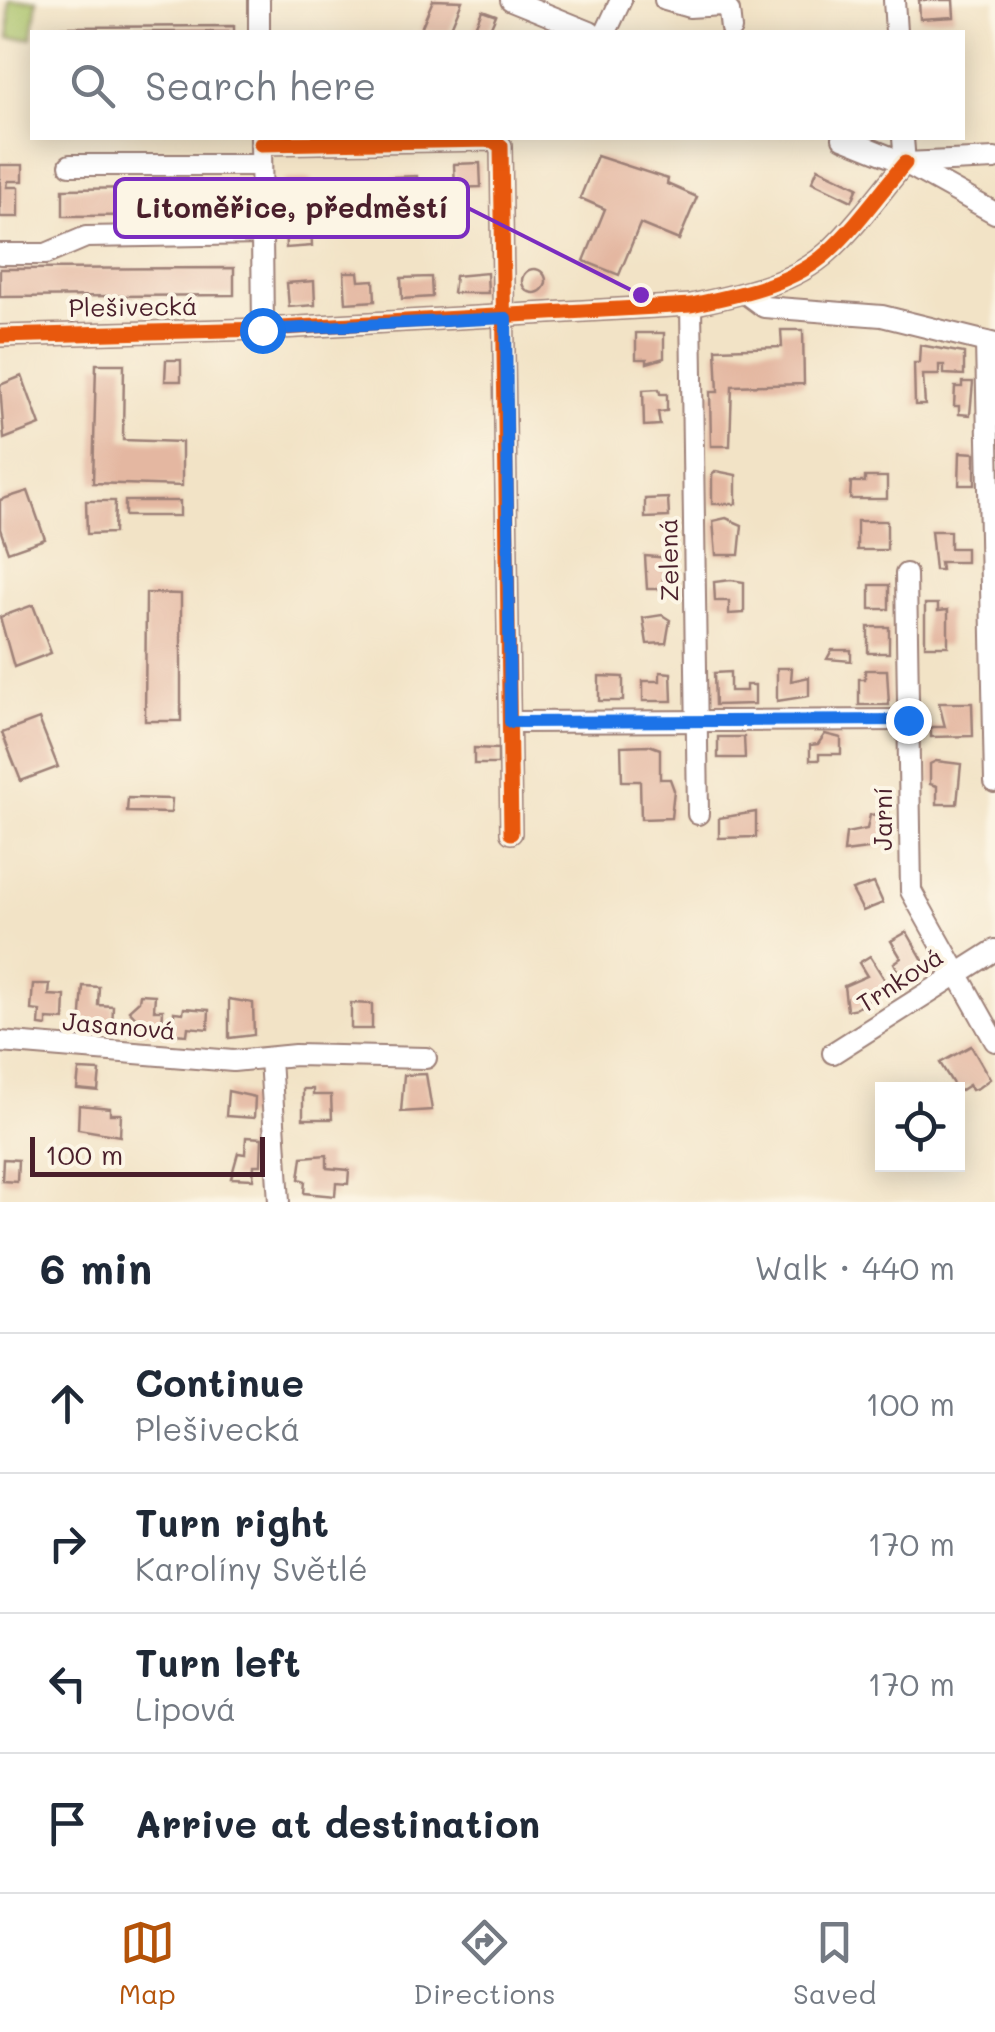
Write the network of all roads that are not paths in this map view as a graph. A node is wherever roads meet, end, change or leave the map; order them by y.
1 (259, 0) edge
2 (511, 0) edge
3 (622, 0) edge
4 (665, 0) edge
5 (894, 0) edge
6 (730, 29) dead end
7 (260, 30) edge
8 (585, 30) edge
9 (607, 30) edge
10 (896, 30) edge
11 (847, 140) edge
12 (903, 140) edge
13 (261, 149) edge
14 (995, 159) edge
15 (905, 164) junction
16 (70, 165) dead end
17 (995, 213) edge
18 (262, 234) junction
19 (0, 254) edge
20 (746, 293) junction
21 (690, 305) junction
22 (506, 318) junction
23 (262, 330) junction
24 (0, 336) edge
25 (991, 343) edge
26 (906, 574) dead end
27 (697, 719) junction
28 (908, 720) junction
29 (510, 722) junction
30 (995, 782) edge
31 (698, 814) dead end
32 (511, 833) dead end
33 (995, 950) edge
34 (956, 972) junction
35 (995, 1040) edge
36 (0, 1042) edge
37 (833, 1053) dead end
38 (426, 1058) dead end
39 (270, 1059) junction
40 (279, 1202) edge

1 - 7 street
2 - 8 street
3 - 9 street
4 - 6 street
5 - 10 street
11 - 15 street
12 - 15 street
13 - 16 street
13 - 18 street
13 - 22 street
14 - 15 street
15 - 17 street
15 - 20 street, Plešivecká
18 - 19 street
18 - 23 street
20 - 21 street, Plešivecká
20 - 25 street
21 - 22 street, Plešivecká
21 - 27 street, Zelená
22 - 23 street, Plešivecká
22 - 29 street
23 - 24 street, Plešivecká
25 - 30 street
26 - 28 street, Jarní
27 - 28 street
27 - 29 street
27 - 31 street, Zelená
28 - 34 street, Jarní
29 - 32 street
33 - 34 street, Trnková
34 - 35 street, Jarní
34 - 37 street, Trnková
36 - 39 street, Jasanová
38 - 39 street, Jasanová
39 - 40 street

